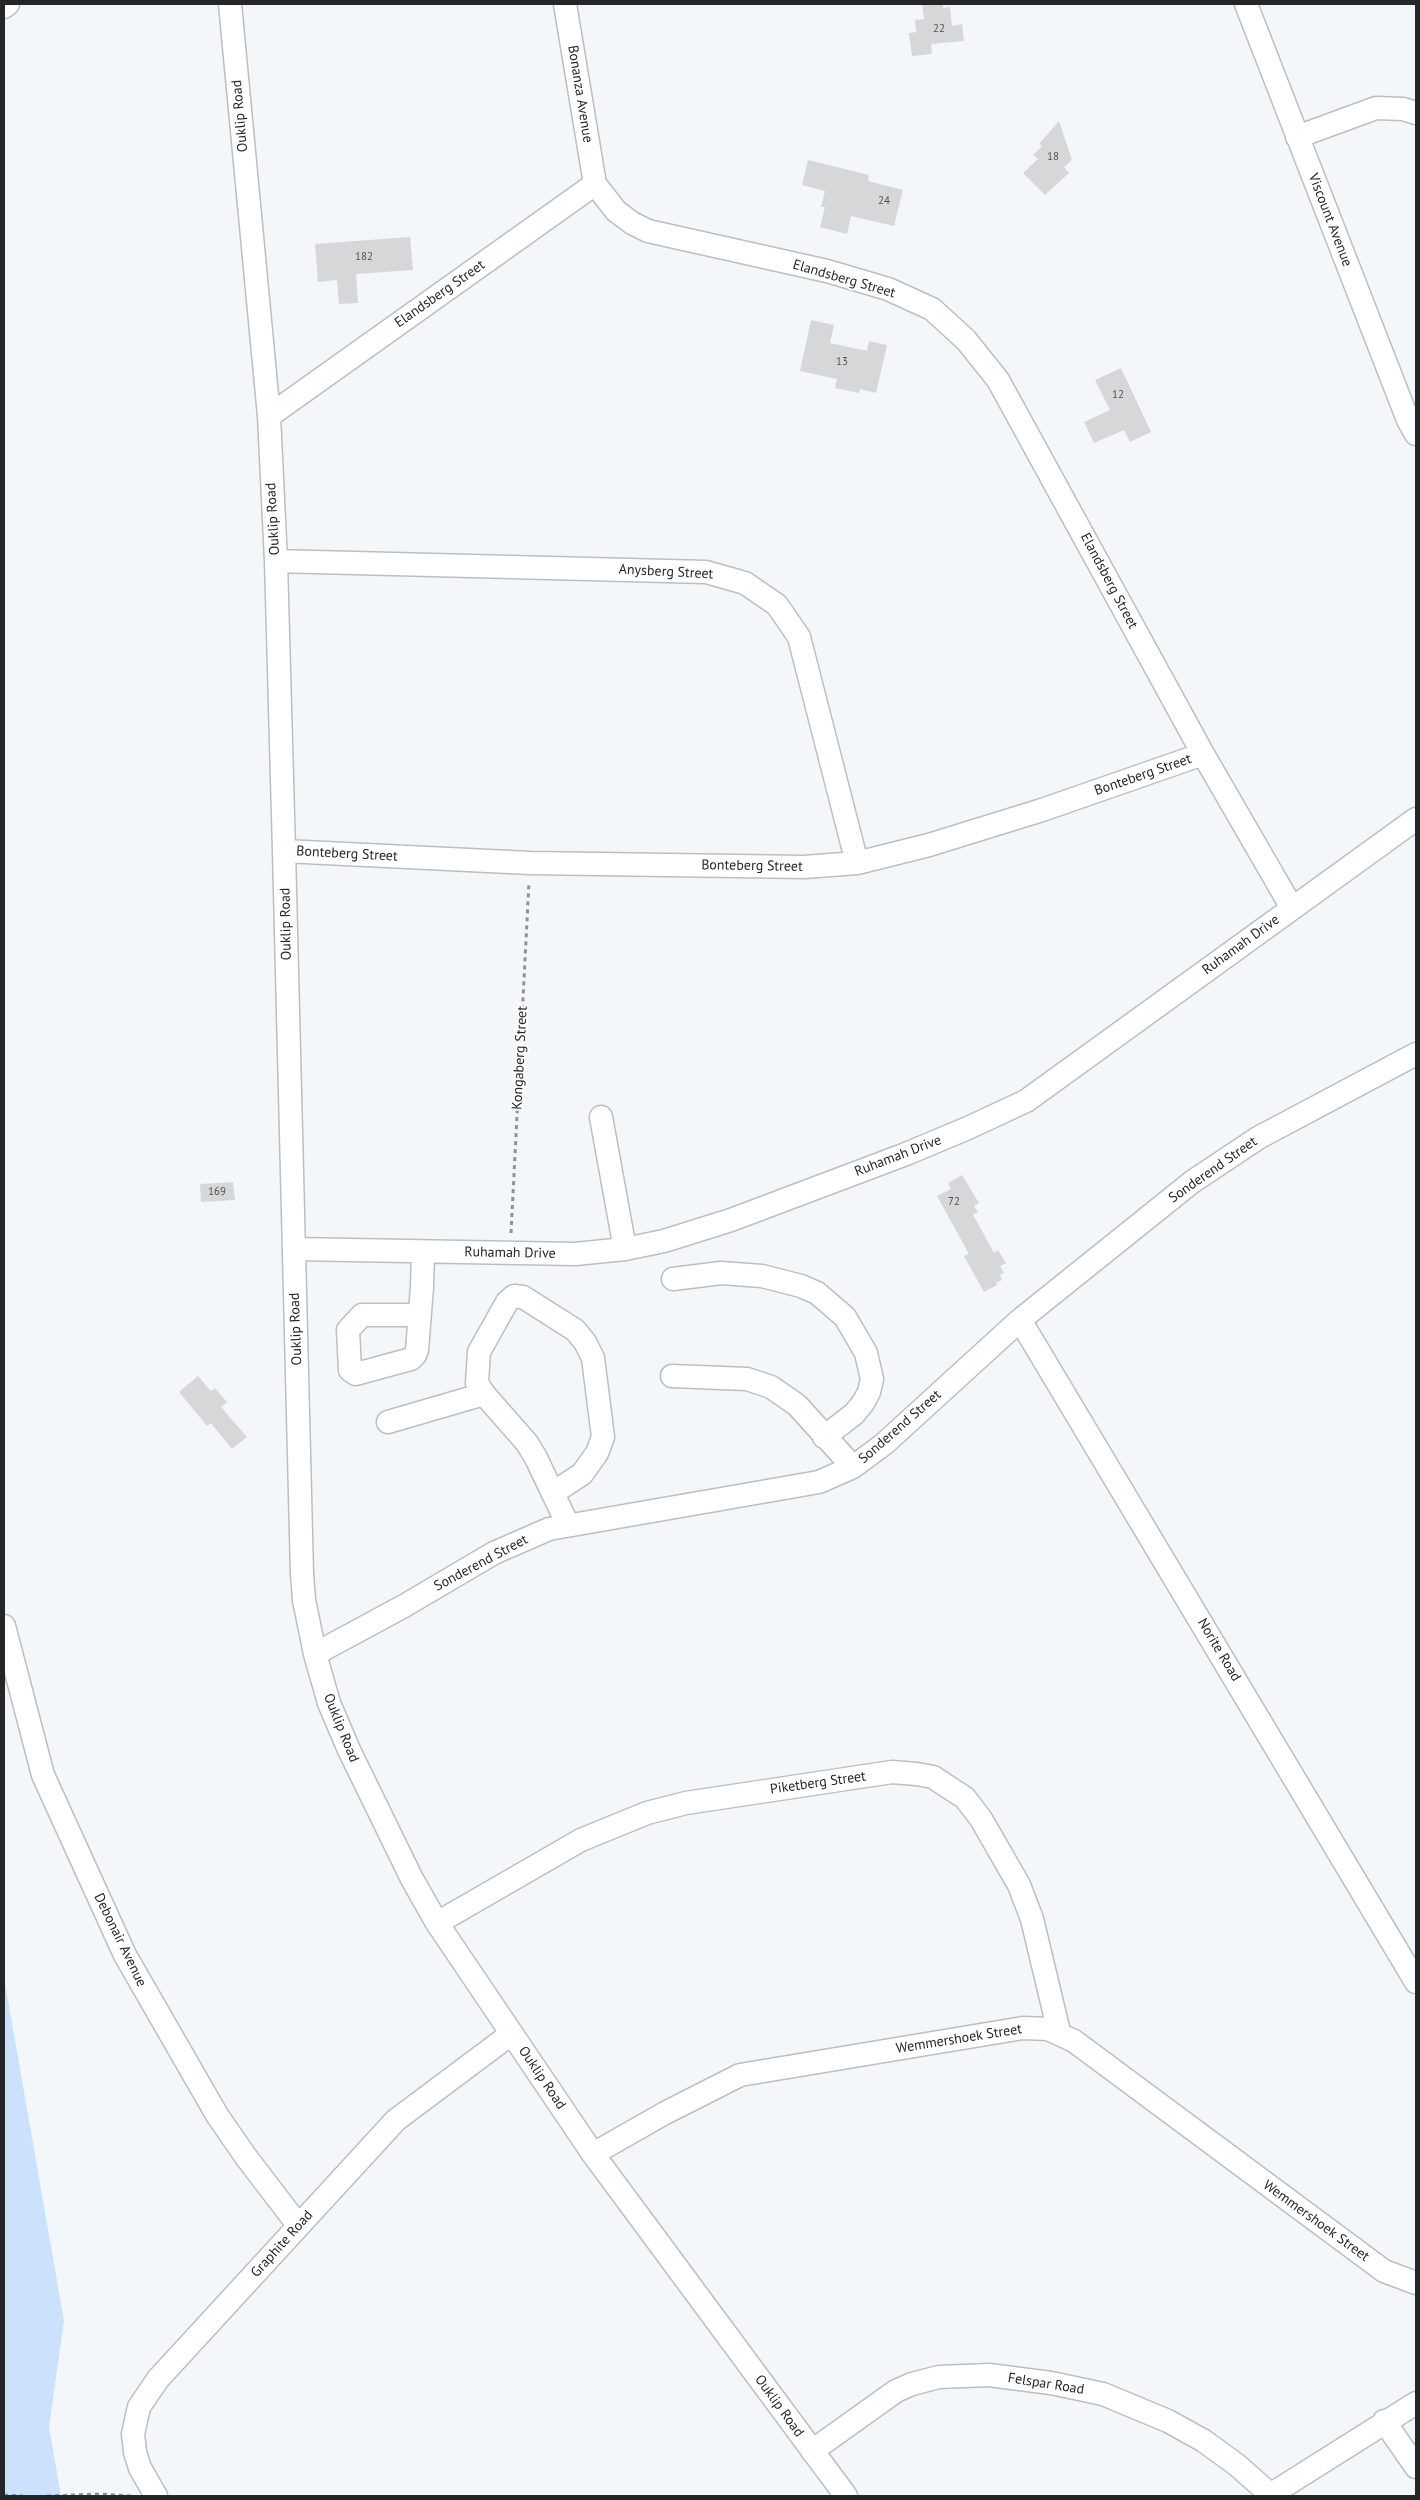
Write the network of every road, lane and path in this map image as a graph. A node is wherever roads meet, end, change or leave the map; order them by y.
1 (8, 4) edge
2 (230, 4) edge
3 (565, 4) edge
4 (1246, 4) edge
5 (4, 7) edge
6 (1416, 112) edge
7 (1297, 137) junction
8 (595, 184) junction
9 (268, 416) junction
10 (1416, 434) edge
11 (276, 561) junction
12 (1203, 754) junction
13 (1416, 819) edge
14 (284, 851) junction
15 (530, 863) junction
16 (856, 863) junction
17 (1292, 908) junction
18 (1416, 1054) edge
19 (601, 1117) dead end
20 (294, 1249) junction
21 (625, 1249) junction
22 (423, 1252) junction
23 (510, 1254) junction
24 (673, 1279) dead end
25 (420, 1315) dead end
26 (1020, 1320) junction
27 (672, 1376) dead end
28 (484, 1394) junction
29 (388, 1422) dead end
30 (824, 1437) junction
31 (853, 1467) junction
32 (553, 1493) junction
33 (568, 1525) junction
34 (4, 1626) edge
35 (314, 1654) junction
36 (437, 1923) junction
37 (1416, 1982) edge
38 (1059, 2032) junction
39 (511, 2034) junction
40 (594, 2154) junction
41 (298, 2225) junction
42 (1416, 2283) edge
43 (1416, 2403) edge
44 (1384, 2421) junction
45 (812, 2451) junction
46 (1416, 2467) edge
47 (4, 2495) edge
48 (23, 2496) edge
49 (48, 2496) edge
50 (140, 2496) edge
51 (156, 2496) edge
52 (846, 2496) edge
53 (1271, 2496) edge

1 - 5 street
2 - 9 street, Ouklip Road
3 - 8 street, Bonanza Avenue
4 - 7 street, Viscount Avenue
6 - 7 street
7 - 10 street, Viscount Avenue
8 - 9 street, Elandsberg Street
8 - 12 street, Elandsberg Street
9 - 11 street, Ouklip Road
11 - 14 street, Ouklip Road
11 - 16 street, Anysberg Street
12 - 16 street, Bonteberg Street
12 - 17 street, Elandsberg Street
13 - 17 street, Ruhamah Drive
14 - 15 street, Bonteberg Street
14 - 20 street, Ouklip Road
15 - 16 street, Bonteberg Street
15 - 23 path, Kongaberg Street
17 - 21 street, Ruhamah Drive
18 - 26 street, Sonderend Street
19 - 21 street
20 - 22 street, Ruhamah Drive
20 - 35 street, Ouklip Road
21 - 23 street, Ruhamah Drive
22 - 23 street, Ruhamah Drive
22 - 25 street
24 - 30 street
26 - 31 street, Sonderend Street
26 - 37 street, Norite Road
27 - 30 street
28 - 29 street
28 - 32 street
28 - 32 street
30 - 31 street
31 - 33 street, Sonderend Street
32 - 33 street
33 - 35 street, Sonderend Street
34 - 41 street, Debonair Avenue
35 - 36 street, Ouklip Road
36 - 38 street, Piketberg Street
36 - 39 street, Ouklip Road
38 - 40 street, Wemmershoek Street
38 - 42 street, Wemmershoek Street
39 - 40 street, Ouklip Road
39 - 41 street, Graphite Road
40 - 45 street, Ouklip Road
41 - 51 street, Graphite Road
43 - 44 street
44 - 46 street
44 - 53 street
45 - 52 street, Ouklip Road
45 - 53 street, Felspar Road
47 - 48 path
49 - 50 path

